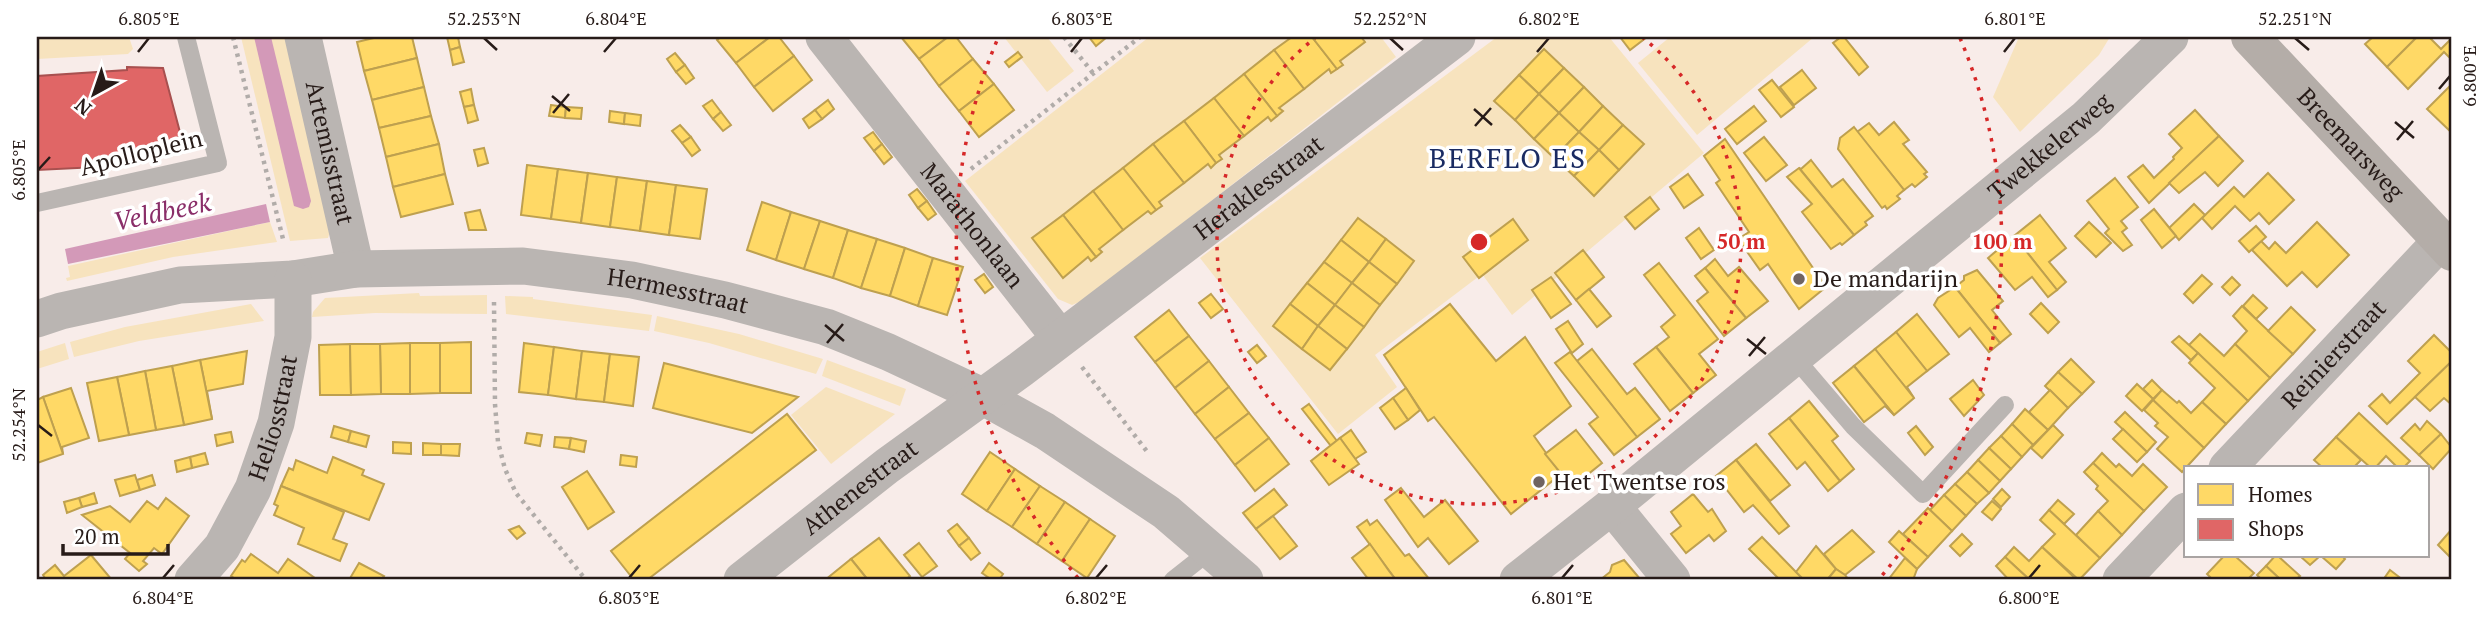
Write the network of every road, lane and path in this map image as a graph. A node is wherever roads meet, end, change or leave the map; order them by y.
1 (186, 37) edge
2 (233, 37) edge
3 (303, 37) edge
4 (824, 37) edge
5 (1064, 37) edge
6 (1140, 37) edge
7 (1457, 37) edge
8 (2170, 37) edge
9 (2250, 37) edge
10 (1093, 73) junction
11 (943, 191) junction
12 (37, 203) edge
13 (2447, 247) edge
14 (494, 266) junction
15 (356, 269) junction
16 (293, 279) junction
17 (37, 319) edge
18 (1060, 338) junction
19 (1794, 357) junction
20 (982, 396) junction
21 (2005, 405) dead end
22 (2229, 466) edge
23 (1612, 506) junction
24 (2184, 513) edge
25 (1211, 550) junction
26 (193, 580) edge
27 (586, 580) edge
28 (742, 580) edge
29 (1173, 580) edge
30 (1245, 580) edge
31 (1518, 580) edge
32 (1672, 580) edge
33 (2121, 580) edge

1 - 12 lane, Apolloplein
2 - 16 path
3 - 15 street, Artemisstraat
4 - 11 street, Marathonlaan
5 - 10 path
6 - 10 path
7 - 18 street, Heraklesstraat
8 - 19 street, Twekkelerweg
9 - 13 main road, Breemarsweg
10 - 11 path
11 - 18 street, Marathonlaan
13 - 22 street, Reinierstraat
14 - 15 street, Hermesstraat
14 - 20 street, Hermesstraat
14 - 27 path
15 - 16 street, Hermesstraat
16 - 17 street, Hermesstraat
16 - 26 street, Heliosstraat
18 - 20 street
19 - 21 lane
19 - 23 street, Twekkelerweg
20 - 25 street, Hermesstraat
20 - 28 street, Athenestraat
23 - 31 street, Twekkelerweg
23 - 32 street
24 - 33 street
25 - 29 lane
25 - 30 street, Hermesstraat

